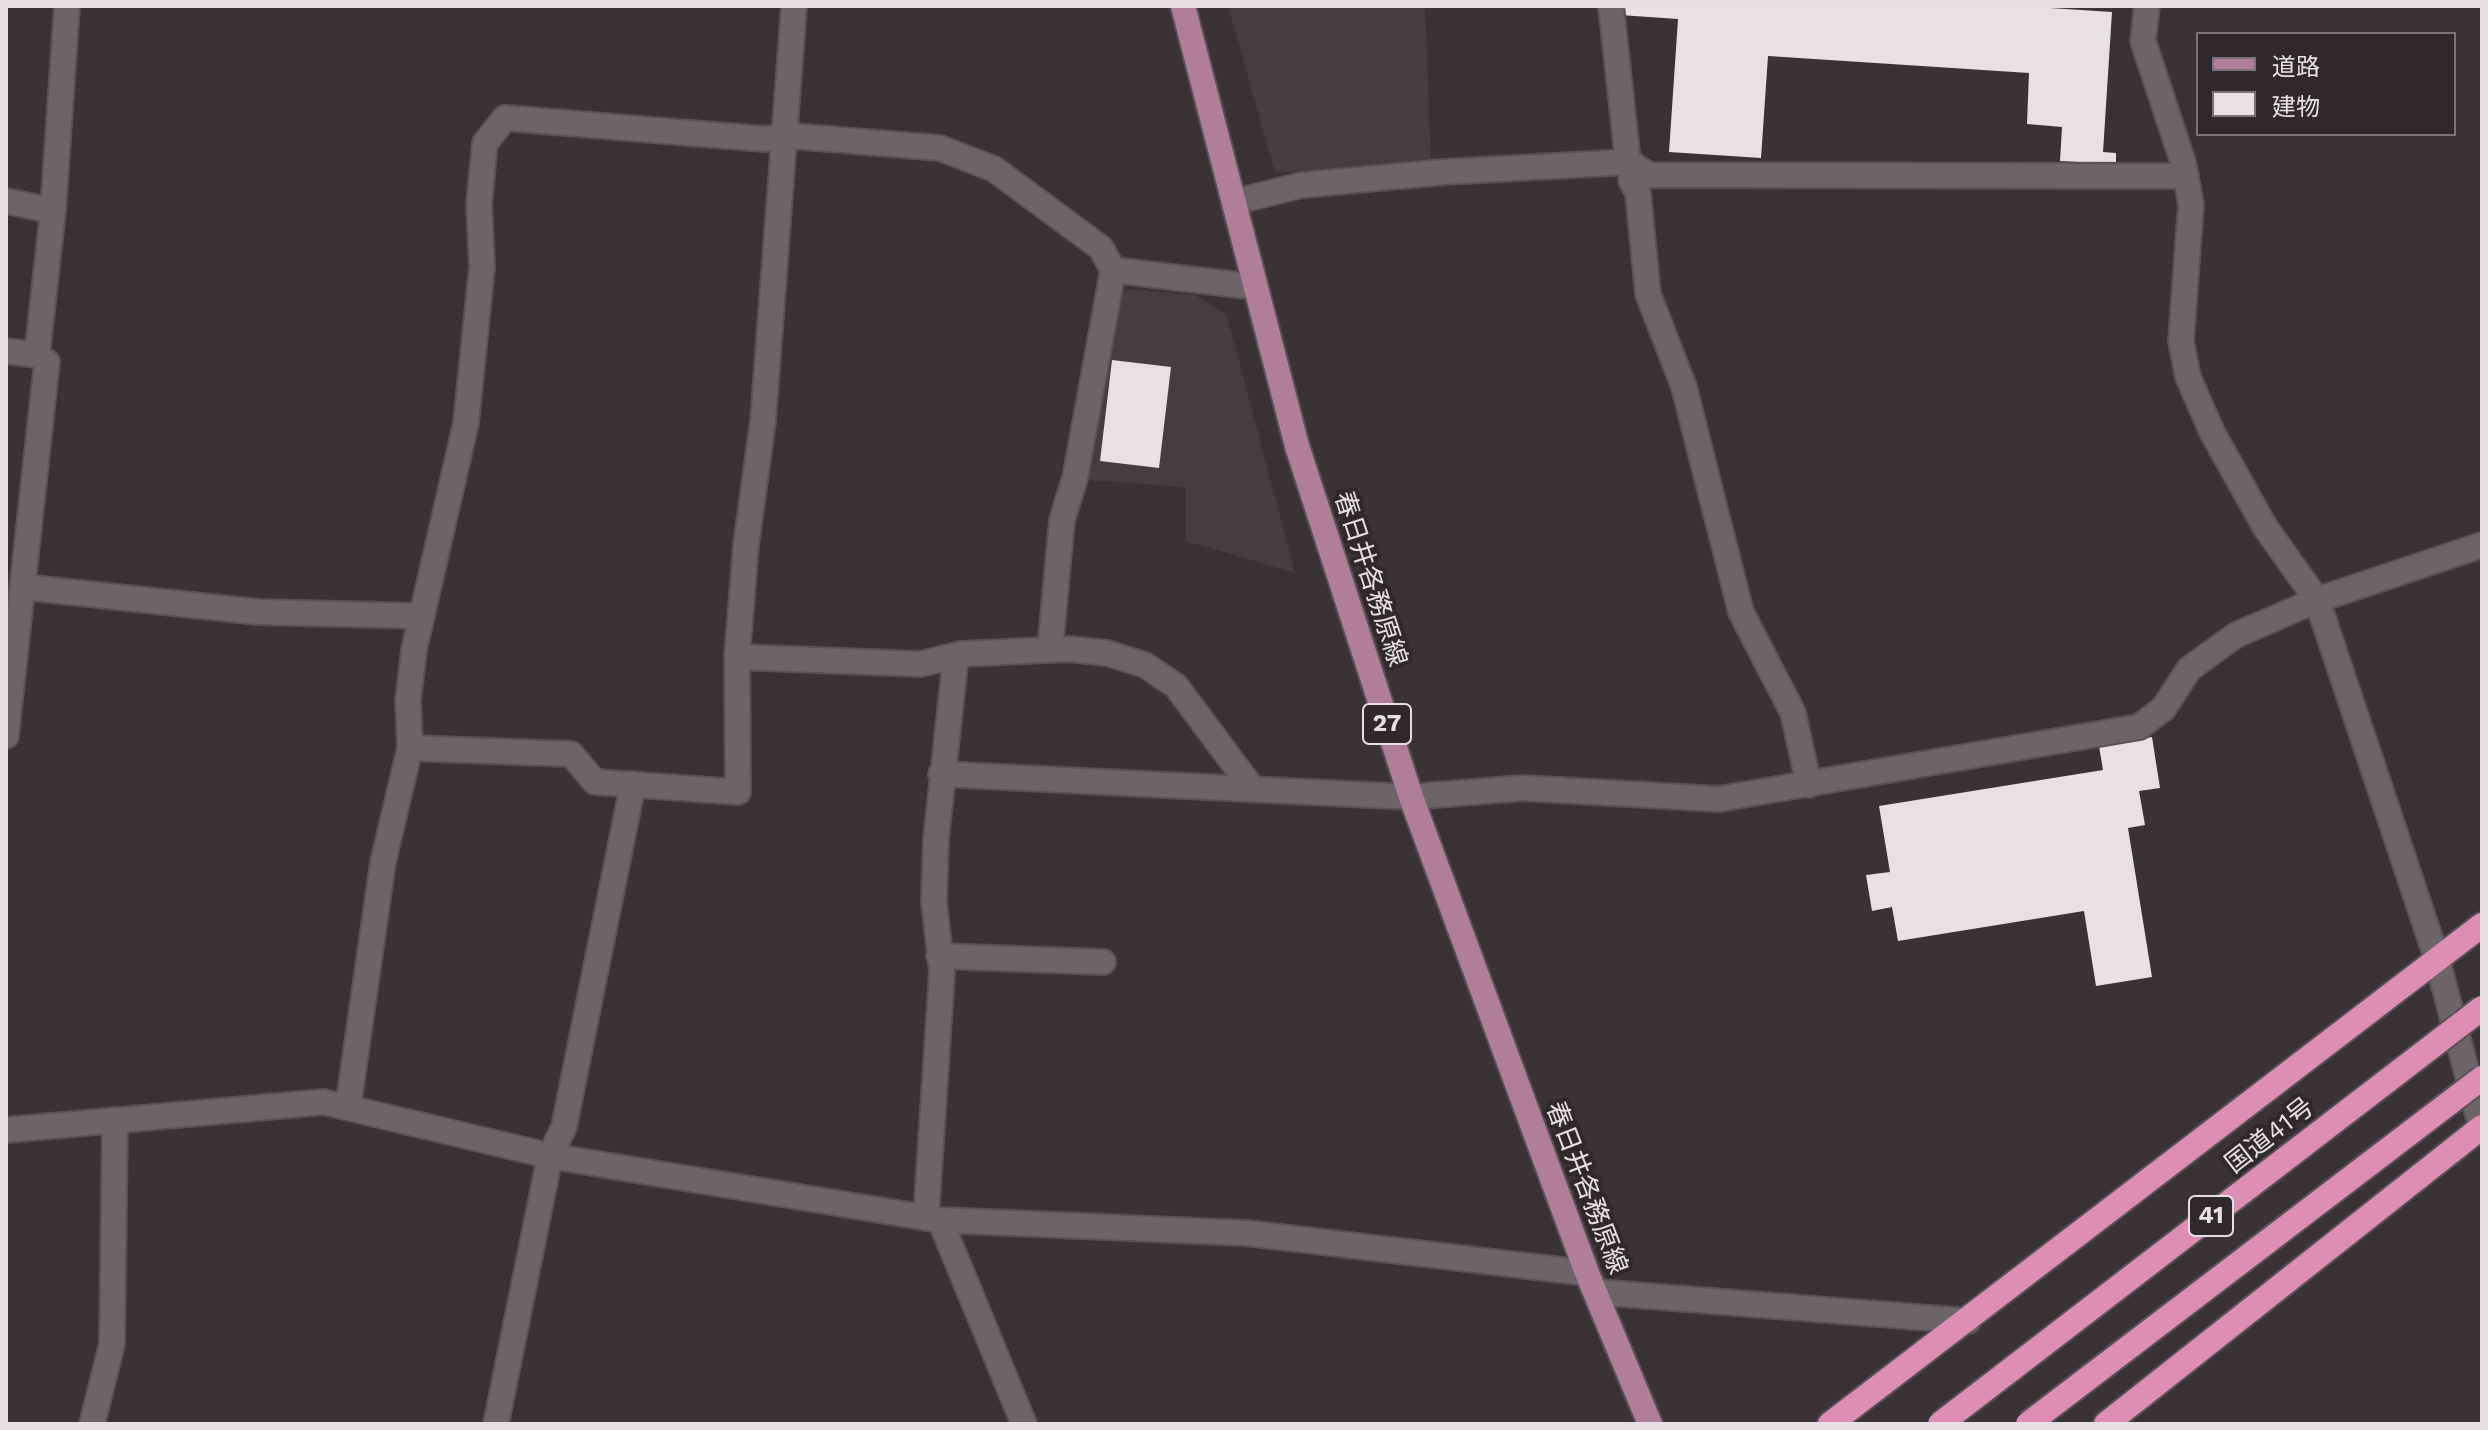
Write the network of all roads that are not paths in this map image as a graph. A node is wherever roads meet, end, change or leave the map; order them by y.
1 (67, 6) edge
2 (794, 6) edge
3 (1183, 6) edge
4 (1611, 6) edge
5 (2147, 6) edge
6 (782, 137) junction
7 (1631, 163) junction
8 (2186, 176) junction
9 (6, 201) edge
10 (1234, 202) junction
11 (53, 211) junction
12 (1113, 270) junction
13 (1255, 287) junction
14 (6, 351) edge
15 (37, 355) junction
16 (2482, 545) edge
17 (23, 587) junction
18 (2317, 600) junction
19 (422, 616) junction
20 (1050, 650) junction
21 (956, 655) junction
22 (737, 657) junction
23 (6, 736) edge
24 (410, 748) junction
25 (941, 774) junction
26 (633, 784) junction
27 (1809, 785) junction
28 (1252, 788) junction
29 (1411, 797) junction
30 (2482, 925) edge
31 (939, 956) junction
32 (2437, 959) junction
33 (1103, 962) dead end
34 (2482, 1008) edge
35 (2482, 1078) edge
36 (348, 1107) junction
37 (115, 1120) junction
38 (2482, 1128) edge
39 (6, 1130) edge
40 (550, 1156) junction
41 (933, 1219) junction
42 (1591, 1282) junction
43 (1968, 1321) junction
44 (92, 1424) edge
45 (496, 1424) edge
46 (1024, 1424) edge
47 (1650, 1424) edge
48 (1830, 1424) edge
49 (1940, 1424) edge
50 (2028, 1424) edge
51 (2106, 1424) edge

1 - 11 street
2 - 6 street
3 - 10 main road, 春日井各務原線 / 27
4 - 7 street
5 - 8 street
6 - 12 street
6 - 19 street
6 - 22 street
7 - 8 street
7 - 10 street
7 - 27 street
8 - 18 street
9 - 11 street
10 - 13 main road, 春日井各務原線 / 27
11 - 15 street
12 - 13 street
12 - 20 street
13 - 29 main road, 春日井各務原線 / 27
14 - 15 street
15 - 17 street
16 - 18 street
17 - 19 street
17 - 23 street
18 - 27 street
18 - 32 street
19 - 24 street
20 - 21 street
20 - 28 street
21 - 22 street
21 - 25 street
22 - 26 street
24 - 26 street
24 - 36 street
25 - 28 street
25 - 31 street
26 - 40 street
27 - 29 street
28 - 29 street
29 - 42 main road, 春日井各務原線 / 27
30 - 32 highway
31 - 33 street
31 - 41 street
32 - 38 street
32 - 43 highway
34 - 49 highway, 国道41号 / 41, bridge
35 - 50 highway, 41, bridge
36 - 37 street
36 - 40 street
37 - 39 street
37 - 44 street
38 - 51 highway
40 - 41 street
40 - 45 street
41 - 42 street
41 - 46 street
42 - 43 street
42 - 47 main road, 春日井各務原線 / 27
43 - 48 highway

